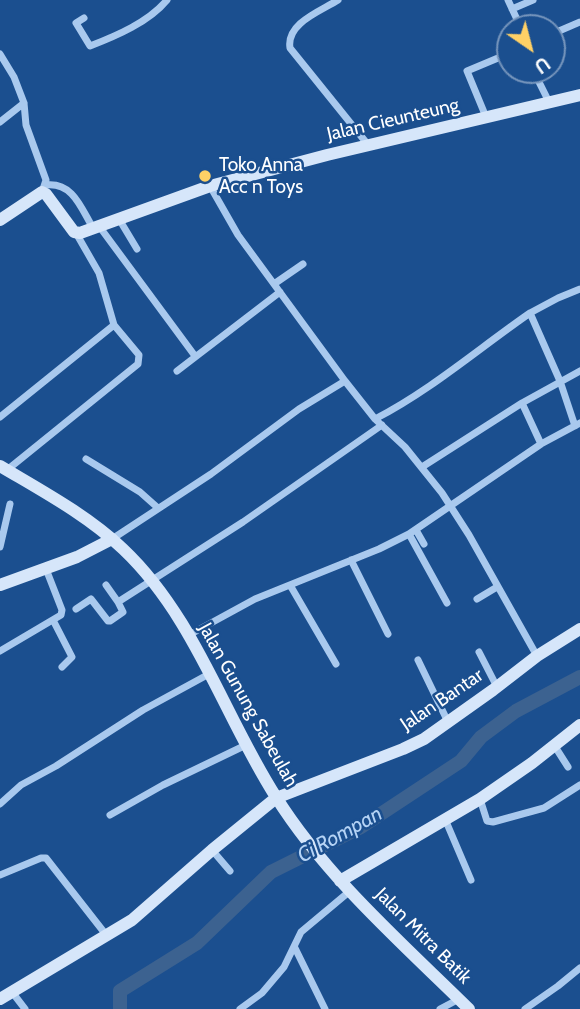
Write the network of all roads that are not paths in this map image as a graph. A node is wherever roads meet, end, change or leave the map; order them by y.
1 (167, 0) edge
2 (338, 0) edge
3 (508, 0) edge
4 (533, 0) edge
5 (512, 9) junction
6 (514, 14) edge
7 (83, 18) dead end
8 (0, 54) edge
9 (496, 59) edge
10 (541, 84) edge
11 (580, 95) edge
12 (549, 102) junction
13 (24, 103) junction
14 (486, 117) junction
15 (0, 122) edge
16 (370, 146) junction
17 (210, 186) junction
18 (44, 188) junction
19 (118, 218) junction
20 (0, 220) edge
21 (96, 227) junction
22 (76, 233) junction
23 (137, 249) dead end
24 (303, 264) dead end
25 (274, 285) junction
26 (580, 289) edge
27 (280, 292) junction
28 (530, 313) junction
29 (114, 325) junction
30 (195, 356) junction
31 (177, 371) dead end
32 (580, 371) edge
33 (345, 381) junction
34 (560, 381) junction
35 (522, 403) junction
36 (0, 416) edge
37 (375, 419) junction
38 (577, 424) edge
39 (382, 425) junction
40 (541, 444) junction
41 (86, 459) dead end
42 (422, 467) junction
43 (4, 468) edge
44 (10, 504) dead end
45 (448, 505) junction
46 (158, 508) junction
47 (412, 532) junction
48 (112, 539) junction
49 (424, 544) dead end
50 (0, 547) edge
51 (351, 560) junction
52 (46, 569) junction
53 (151, 580) junction
54 (0, 585) edge
55 (106, 585) dead end
56 (290, 585) junction
57 (497, 587) junction
58 (477, 598) dead end
59 (118, 602) junction
60 (447, 603) dead end
61 (76, 609) dead end
62 (53, 620) junction
63 (580, 629) edge
64 (388, 634) dead end
65 (189, 635) junction
66 (0, 650) edge
67 (479, 652) dead end
68 (537, 656) junction
69 (418, 660) dead end
70 (336, 664) dead end
71 (62, 667) dead end
72 (209, 674) junction
73 (497, 687) junction
74 (449, 723) junction
75 (580, 725) edge
76 (246, 745) junction
77 (554, 746) junction
78 (568, 767) dead end
79 (580, 785) edge
80 (276, 798) junction
81 (480, 799) junction
82 (0, 804) edge
83 (110, 815) dead end
84 (445, 819) junction
85 (212, 849) junction
86 (230, 871) dead end
87 (0, 875) edge
88 (471, 880) dead end
89 (340, 881) junction
90 (350, 891) junction
91 (107, 936) junction
92 (295, 948) junction
93 (580, 968) edge
94 (6, 995) edge
95 (459, 999) junction
96 (251, 1001) junction
97 (25, 1009) edge
98 (240, 1009) edge
99 (255, 1009) edge
100 (325, 1009) edge
101 (440, 1009) edge
102 (469, 1009) edge
103 (525, 1009) edge

1 - 7 street
2 - 16 street
3 - 5 street
4 - 5 street
5 - 6 street
8 - 13 street
9 - 14 street
10 - 12 street
11 - 12 street, Jalan Cieunteung
12 - 14 street, Jalan Cieunteung
13 - 15 street
13 - 18 street
14 - 16 street, Jalan Cieunteung
16 - 17 street, Jalan Cieunteung
17 - 19 street, Jalan Cieunteung
17 - 25 street
18 - 20 street
18 - 21 street
18 - 22 street
19 - 21 street, Jalan Cieunteung
19 - 23 street
21 - 22 street, Jalan Cieunteung
21 - 30 street
22 - 29 street
24 - 25 street
25 - 27 street
26 - 28 street
27 - 30 street
27 - 33 street
28 - 34 street
28 - 37 street
29 - 36 street
29 - 43 street
30 - 31 street
32 - 34 street
33 - 37 street
33 - 46 street
34 - 35 street
34 - 38 street
35 - 40 street
35 - 42 street
37 - 39 street
38 - 40 street
39 - 42 street
39 - 53 street
40 - 45 street
41 - 46 street
42 - 45 street
43 - 48 street, Jalan Gunung Sabeulah
44 - 50 street
45 - 47 street
45 - 57 street
46 - 48 street
47 - 49 street
47 - 51 street
47 - 60 street
48 - 52 street
48 - 53 street, Jalan Gunung Sabeulah
51 - 56 street
51 - 64 street
52 - 54 street
52 - 62 street
53 - 59 street
53 - 65 street, Jalan Gunung Sabeulah
55 - 59 street
56 - 65 street
56 - 70 street
57 - 58 street
57 - 68 street
59 - 61 street
62 - 66 street
62 - 71 street
63 - 68 street, Jalan Bantar
65 - 72 street, Jalan Gunung Sabeulah
67 - 73 street
68 - 73 street, Jalan Bantar
69 - 74 street
72 - 76 street, Jalan Gunung Sabeulah
72 - 82 street
73 - 74 street, Jalan Bantar
74 - 80 street, Jalan Bantar
75 - 77 street
76 - 80 street, Jalan Gunung Sabeulah
76 - 83 street
77 - 78 street
77 - 81 street
79 - 81 street
80 - 85 street, Jalan Bantar
80 - 89 street, Jalan Gunung Sabeulah
81 - 84 street
84 - 88 street
84 - 89 street
85 - 86 street
85 - 91 street, Jalan Bantar
87 - 91 street
89 - 90 street, Jalan Gunung Sabeulah
90 - 92 street
90 - 95 street, Jalan Mitra Batik
91 - 94 street, Jalan Bantar
92 - 96 street
92 - 100 street
93 - 103 street
94 - 97 street
95 - 101 street
95 - 102 street, Jalan Mitra Batik
96 - 98 street
96 - 99 street

